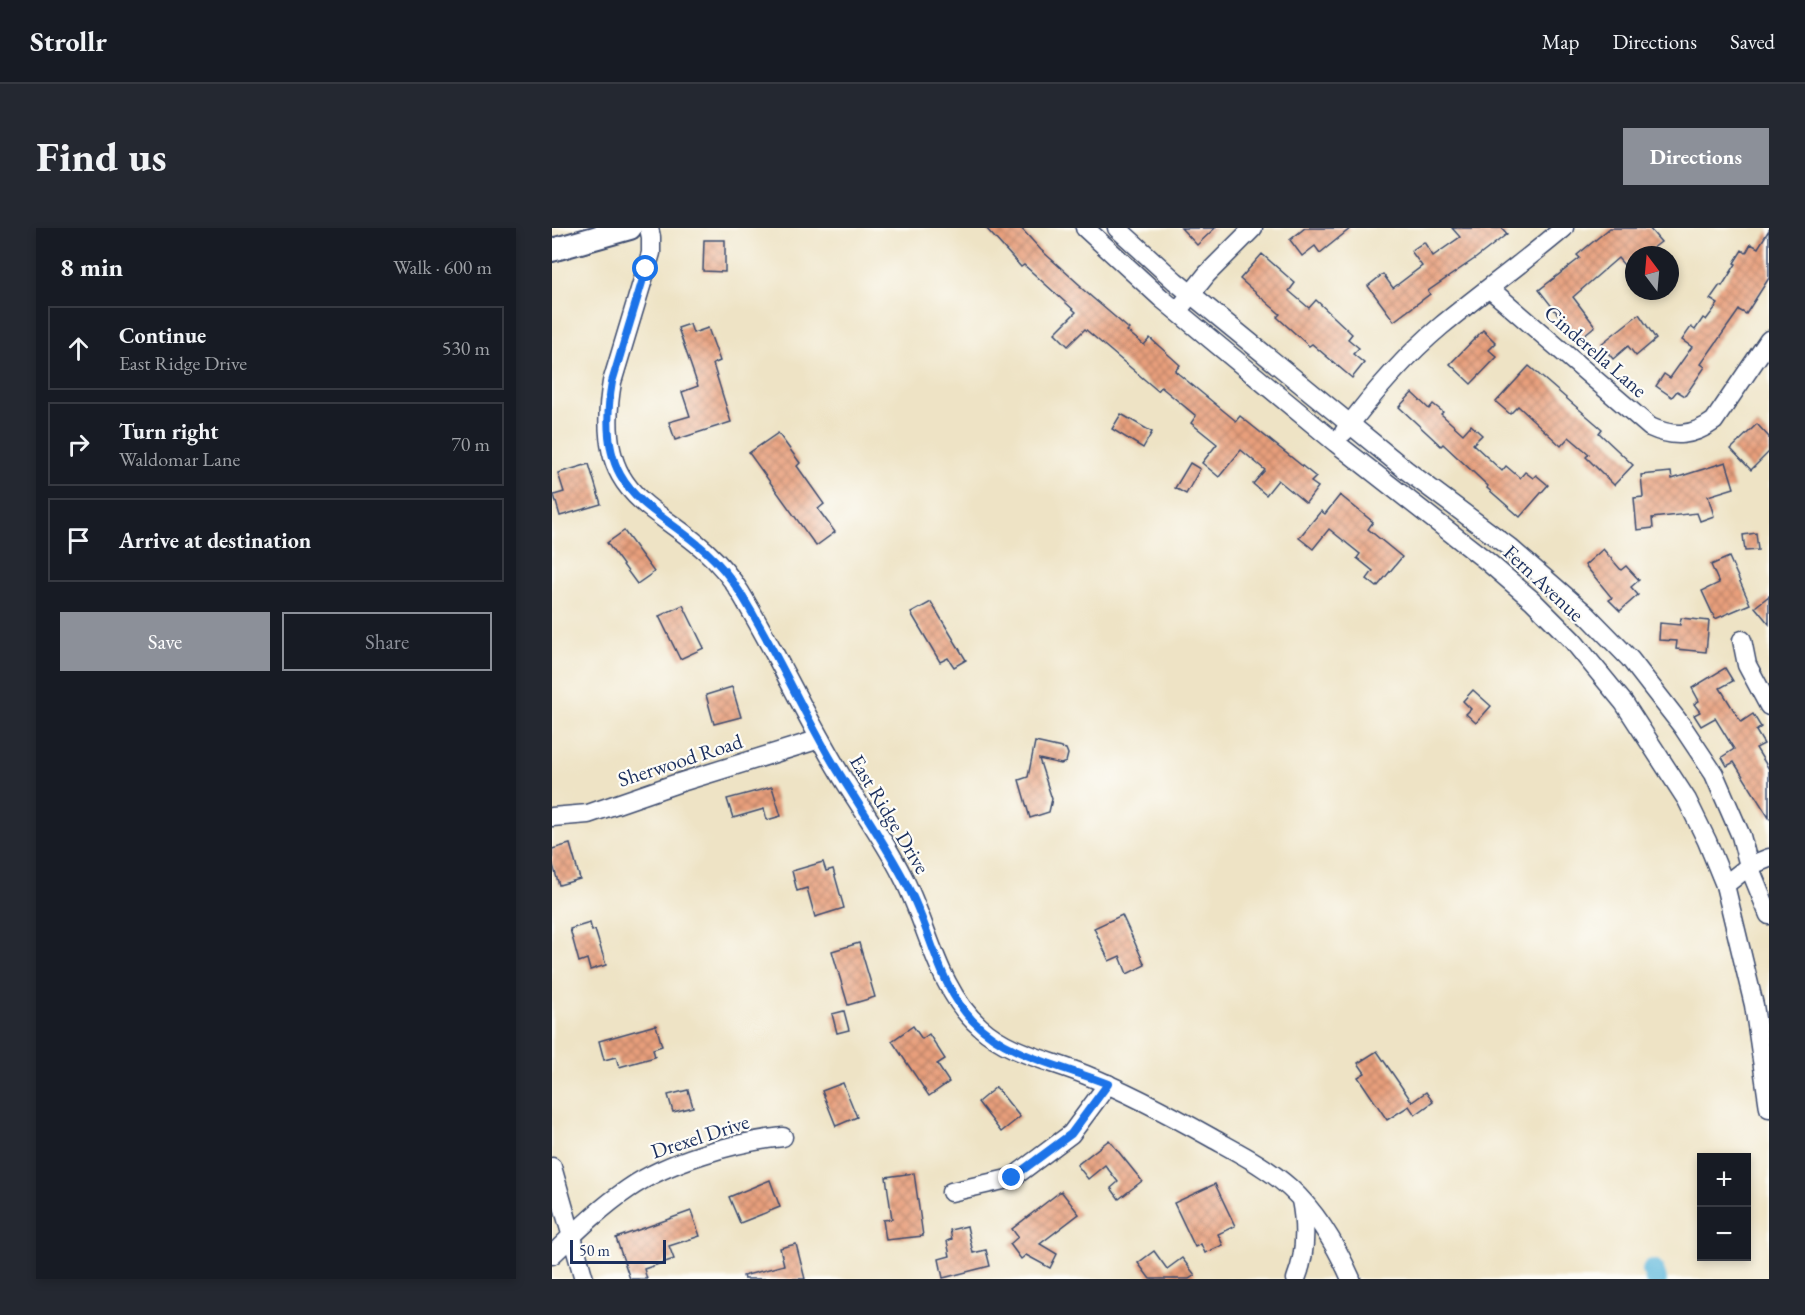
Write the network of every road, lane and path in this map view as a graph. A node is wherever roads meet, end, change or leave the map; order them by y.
1 (630, 228) edge
2 (649, 228) edge
3 (1085, 228) edge
4 (1117, 228) edge
5 (1253, 228) edge
6 (1564, 228) edge
7 (552, 250) edge
8 (1490, 289) junction
9 (1190, 294) junction
10 (1177, 311) junction
11 (1769, 340) edge
12 (1350, 424) junction
13 (1336, 443) junction
14 (1742, 639) dead end
15 (1769, 706) edge
16 (820, 739) junction
17 (552, 817) edge
18 (1769, 858) edge
19 (1749, 866) junction
20 (1725, 885) junction
21 (1763, 886) edge
22 (1769, 915) edge
23 (1108, 1084) junction
24 (1769, 1108) edge
25 (783, 1137) dead end
26 (552, 1167) edge
27 (951, 1192) dead end
28 (1302, 1200) junction
29 (572, 1236) junction
30 (552, 1255) edge
31 (584, 1279) edge
32 (1296, 1279) edge
33 (1351, 1279) edge

1 - 7 main road
2 - 16 street, East Ridge Drive
3 - 10 street, Fern Avenue
4 - 9 street, Fern Avenue
5 - 9 street
6 - 8 street
8 - 11 street, Cinderella Lane
8 - 12 street
9 - 10 street
9 - 12 street, Fern Avenue
10 - 13 street, Fern Avenue
12 - 13 street
12 - 19 street, Fern Avenue
13 - 20 street, Fern Avenue
14 - 15 street
16 - 17 street, Sherwood Road
16 - 23 street, East Ridge Drive
18 - 19 street
19 - 20 street
19 - 21 street, Fern Avenue
20 - 21 street
20 - 24 street, Fern Avenue
21 - 22 street, Fern Avenue
23 - 27 street
23 - 28 street, East Ridge Drive
25 - 29 street, Drexel Drive
26 - 29 street
28 - 32 street
28 - 33 street, East Ridge Drive
29 - 30 street, Drexel Drive
29 - 31 street

